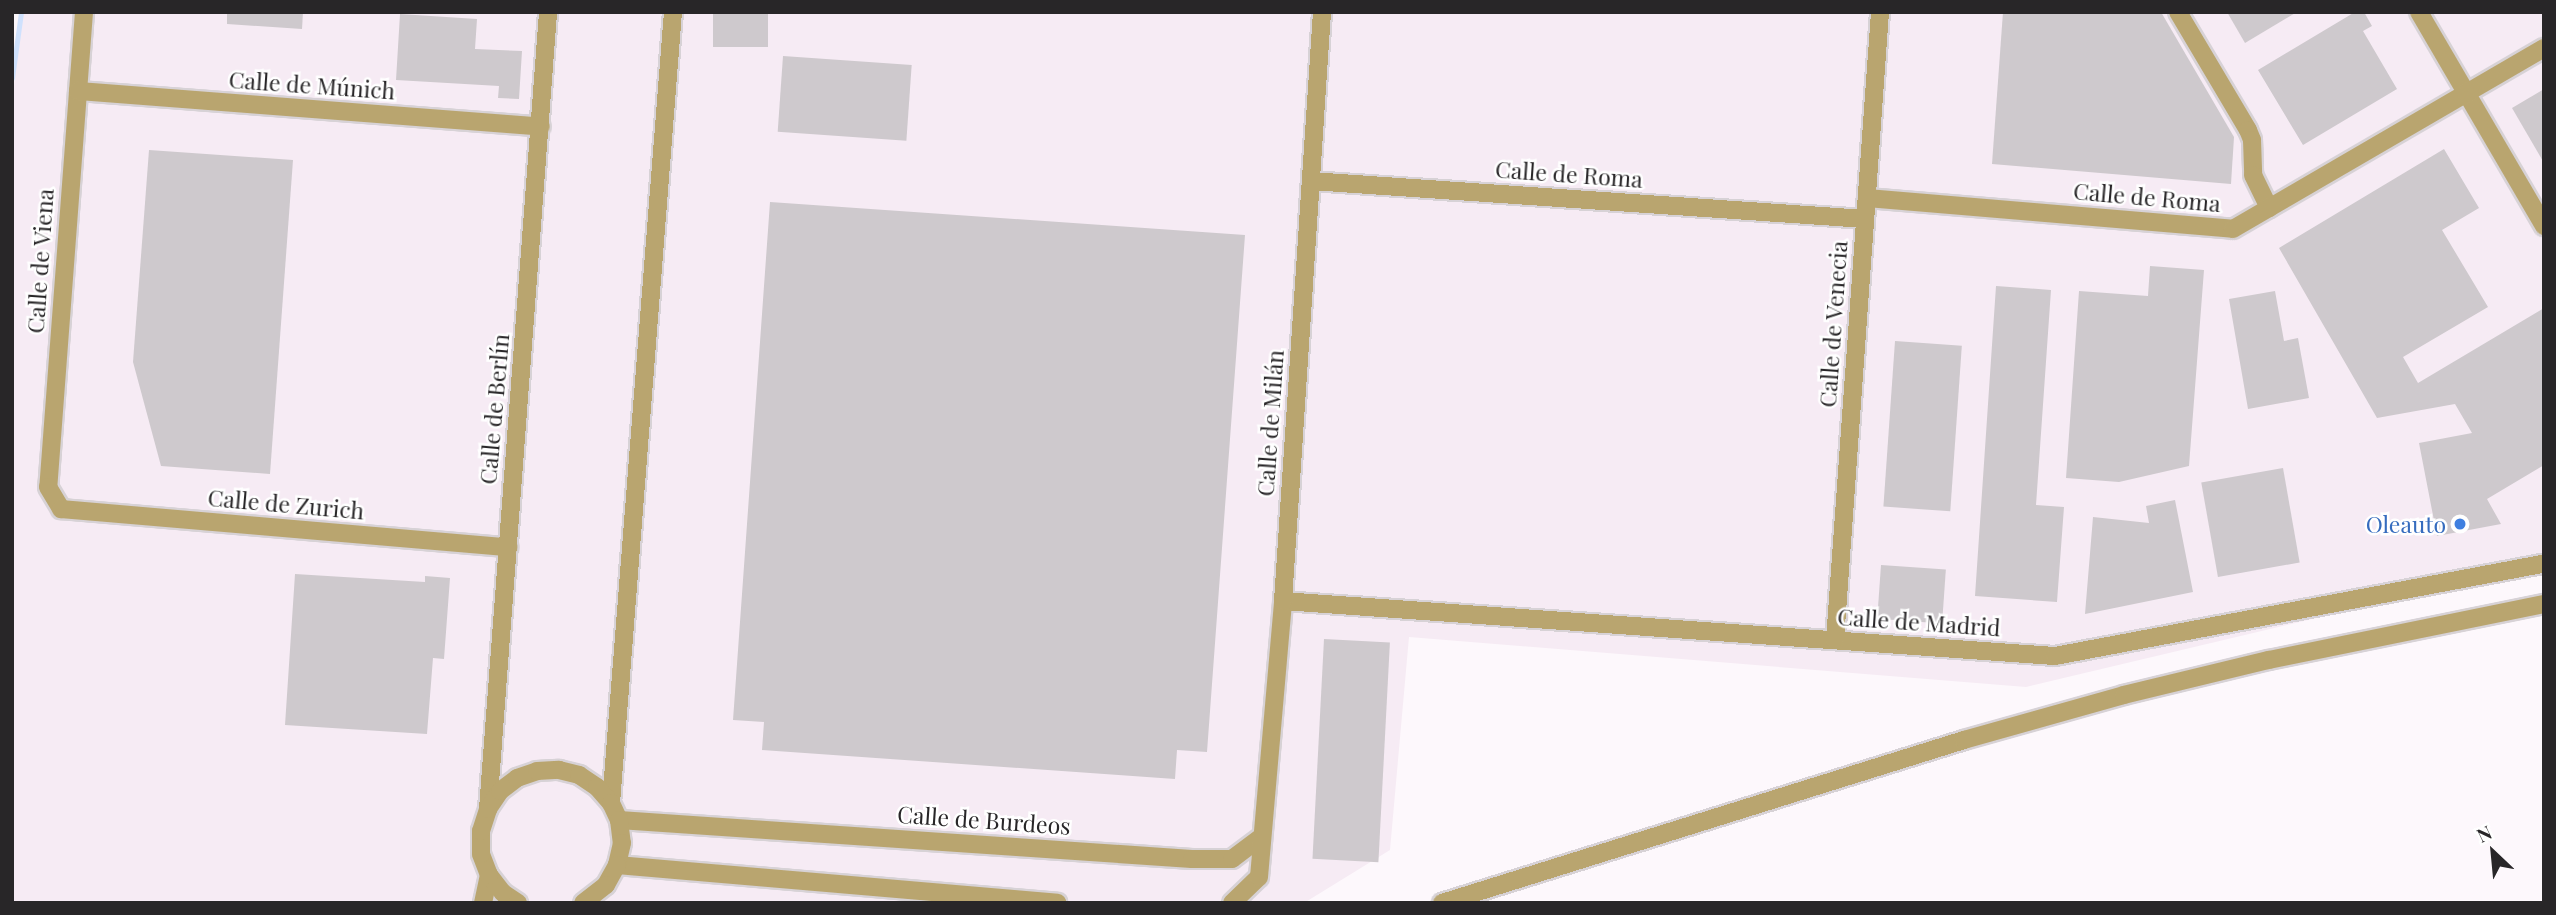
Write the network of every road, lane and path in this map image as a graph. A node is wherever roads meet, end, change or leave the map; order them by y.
1 (84, 12) edge
2 (548, 12) edge
3 (673, 12) edge
4 (1322, 12) edge
5 (1880, 12) edge
6 (2178, 12) edge
7 (2419, 12) edge
8 (2544, 48) edge
9 (78, 91) junction
10 (2466, 93) junction
11 (541, 127) junction
12 (1311, 181) junction
13 (1867, 198) junction
14 (2269, 208) junction
15 (1866, 219) junction
16 (2544, 226) edge
17 (61, 509) joint
18 (508, 547) junction
19 (2544, 564) edge
20 (1283, 601) junction
21 (2544, 604) edge
22 (1835, 640) junction
23 (611, 803) junction
24 (488, 809) junction
25 (619, 820) junction
26 (1261, 837) junction
27 (617, 865) junction
28 (489, 875) junction
29 (483, 903) edge
30 (518, 903) edge
31 (583, 903) edge
32 (1057, 903) edge
33 (1232, 903) edge
34 (1442, 903) edge

1 - 9 street, Calle de Viena
2 - 11 street, Calle de Berlín
3 - 23 street
4 - 12 street, Calle de Milán
5 - 13 street, Calle de Venecia
6 - 14 street
7 - 10 street
8 - 10 street, Calle de Roma
9 - 11 street, Calle de Múnich
9 - 17 street, Calle de Viena
10 - 14 street, Calle de Roma
10 - 16 street
11 - 18 street, Calle de Berlín
12 - 15 street, Calle de Roma
12 - 20 street, Calle de Milán
13 - 14 street, Calle de Roma
13 - 15 street, Calle de Venecia
15 - 22 street, Calle de Venecia
17 - 18 street, Calle de Zurich
18 - 24 street, Calle de Berlín
19 - 22 street, Calle de Madrid
20 - 22 street, Calle de Madrid
20 - 26 street, Calle de Milán
21 - 34 street
23 - 24 street
23 - 25 street
24 - 28 street, Calle de Berlín
25 - 26 street, Calle de Burdeos
25 - 27 street
26 - 33 street
27 - 31 street
27 - 32 street
28 - 29 street
28 - 30 street

